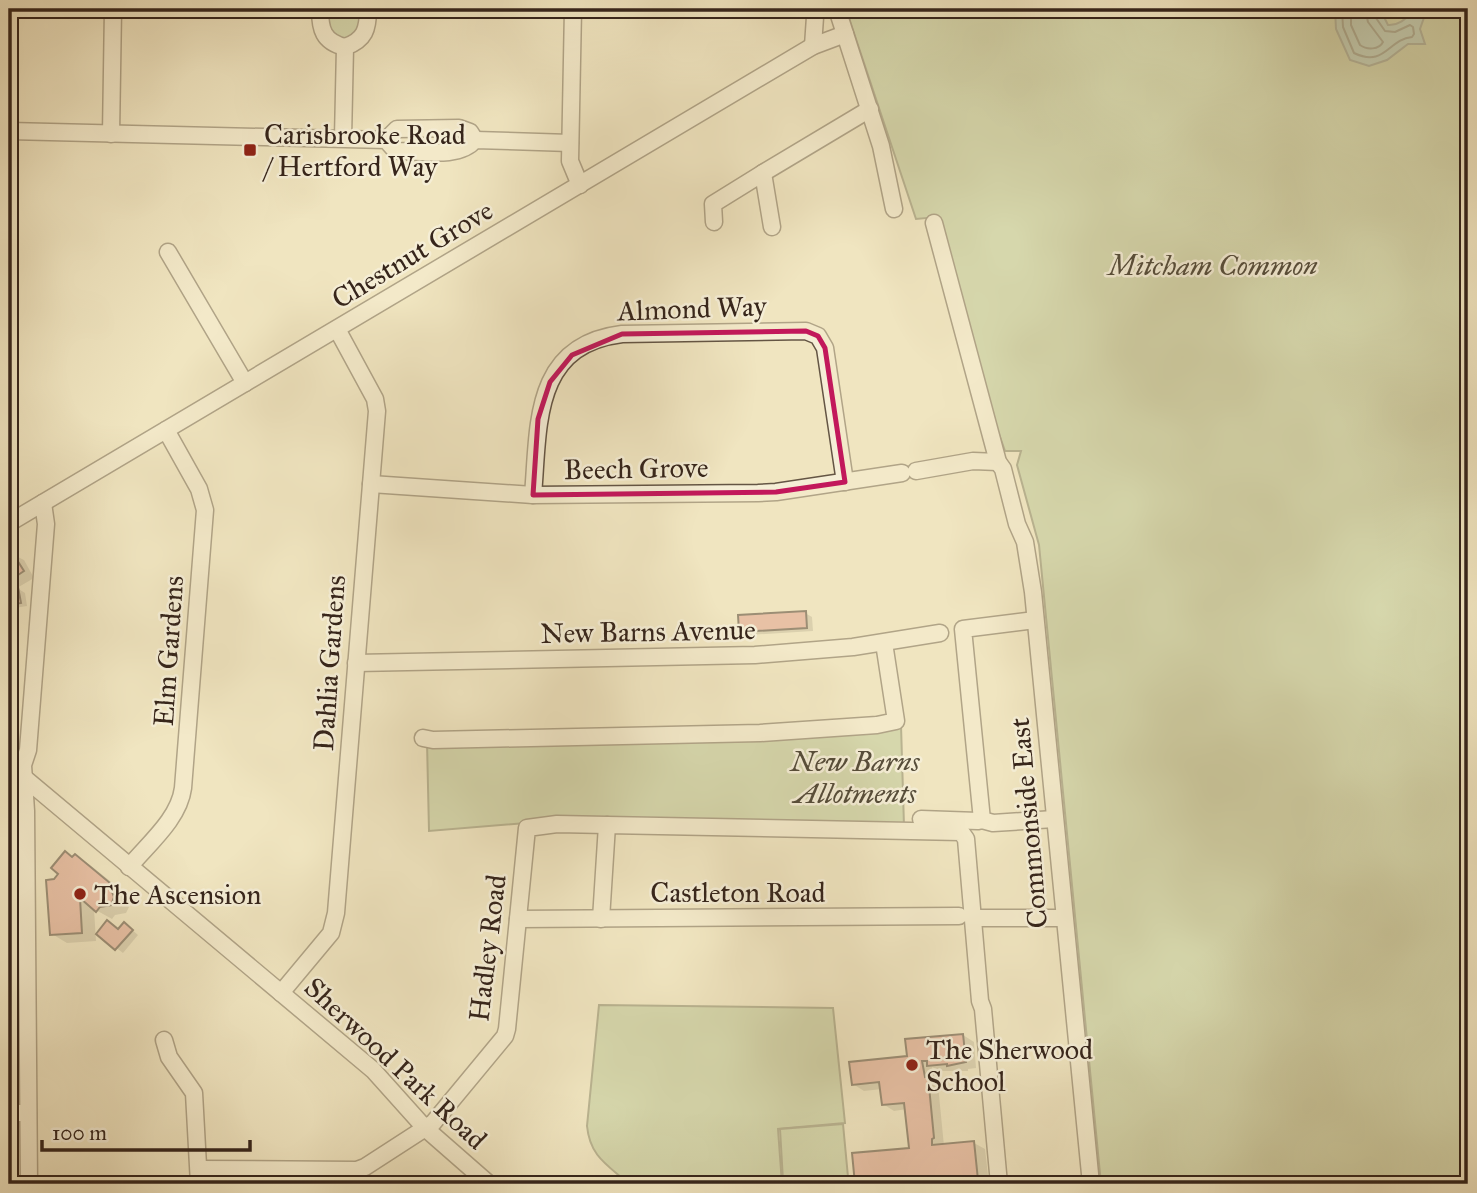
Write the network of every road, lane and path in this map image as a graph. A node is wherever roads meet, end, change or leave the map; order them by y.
1 (113, 9) edge
2 (320, 9) edge
3 (368, 9) edge
4 (573, 9) edge
5 (812, 9) edge
6 (837, 9) edge
7 (845, 34) junction
8 (813, 46) junction
9 (345, 47) junction
10 (870, 109) junction
11 (9, 131) edge
12 (111, 134) junction
13 (343, 138) junction
14 (386, 140) junction
15 (475, 140) junction
16 (570, 144) junction
17 (763, 173) junction
18 (580, 184) junction
19 (894, 209) dead end
20 (714, 222) dead end
21 (934, 223) dead end
22 (772, 227) dead end
23 (168, 251) dead end
24 (337, 329) junction
25 (245, 383) junction
26 (166, 430) junction
27 (998, 462) junction
28 (845, 482) junction
29 (371, 484) junction
30 (533, 495) junction
31 (43, 503) junction
32 (9, 523) edge
33 (1035, 620) junction
34 (940, 633) dead end
35 (884, 643) junction
36 (356, 663) junction
37 (423, 738) dead end
38 (9, 765) edge
39 (25, 779) junction
40 (921, 819) dead end
41 (1054, 819) junction
42 (982, 820) junction
43 (607, 825) junction
44 (129, 867) junction
45 (967, 917) junction
46 (1063, 918) junction
47 (518, 919) junction
48 (601, 919) junction
49 (26, 951) junction
50 (9, 952) edge
51 (281, 993) junction
52 (164, 1040) dead end
53 (9, 1113) edge
54 (28, 1113) junction
55 (425, 1128) junction
56 (199, 1177) edge
57 (29, 1184) edge
58 (489, 1184) edge
59 (999, 1184) edge
60 (1091, 1184) edge

1 - 12 street
2 - 9 street
3 - 9 street
4 - 16 street
5 - 8 street
6 - 7 street
7 - 8 street, Chestnut Grove
7 - 10 street
8 - 18 street, Chestnut Grove
9 - 13 street
10 - 17 street
10 - 19 street
11 - 12 street
12 - 13 street
13 - 14 street
14 - 15 street
14 - 15 street
15 - 16 street
16 - 18 street
17 - 20 street
17 - 22 street
18 - 24 street, Chestnut Grove
21 - 27 street, Commonside East
23 - 25 street
24 - 25 street, Chestnut Grove
24 - 29 street, Dahlia Gardens
25 - 26 street, Chestnut Grove
26 - 31 street, Chestnut Grove
26 - 44 street, Elm Gardens
27 - 28 street, Beech Grove
27 - 33 street, Commonside East
28 - 30 street, Beech Grove
28 - 30 street, Almond Way
29 - 30 street, Beech Grove
29 - 36 street, Dahlia Gardens
31 - 32 street, Chestnut Grove
31 - 39 street
33 - 41 street, Commonside East
33 - 42 street
34 - 35 street, New Barns Avenue
35 - 36 street, New Barns Avenue
35 - 37 street
36 - 51 street, Dahlia Gardens
38 - 39 street, Sherwood Park Road
39 - 44 street, Sherwood Park Road
39 - 49 street
40 - 42 street
41 - 42 street
41 - 46 street, Commonside East
43 - 45 street
43 - 47 street, Hadley Road
43 - 48 street
44 - 51 street, Sherwood Park Road
45 - 46 street, Castleton Road
45 - 48 street, Castleton Road
45 - 59 street
46 - 60 street, Commonside East
47 - 48 street, Castleton Road
47 - 55 street, Hadley Road
49 - 50 street
49 - 54 street
51 - 55 street, Sherwood Park Road
52 - 56 street
53 - 54 street
54 - 57 street
55 - 56 street, Hadley Road
55 - 58 street, Sherwood Park Road

